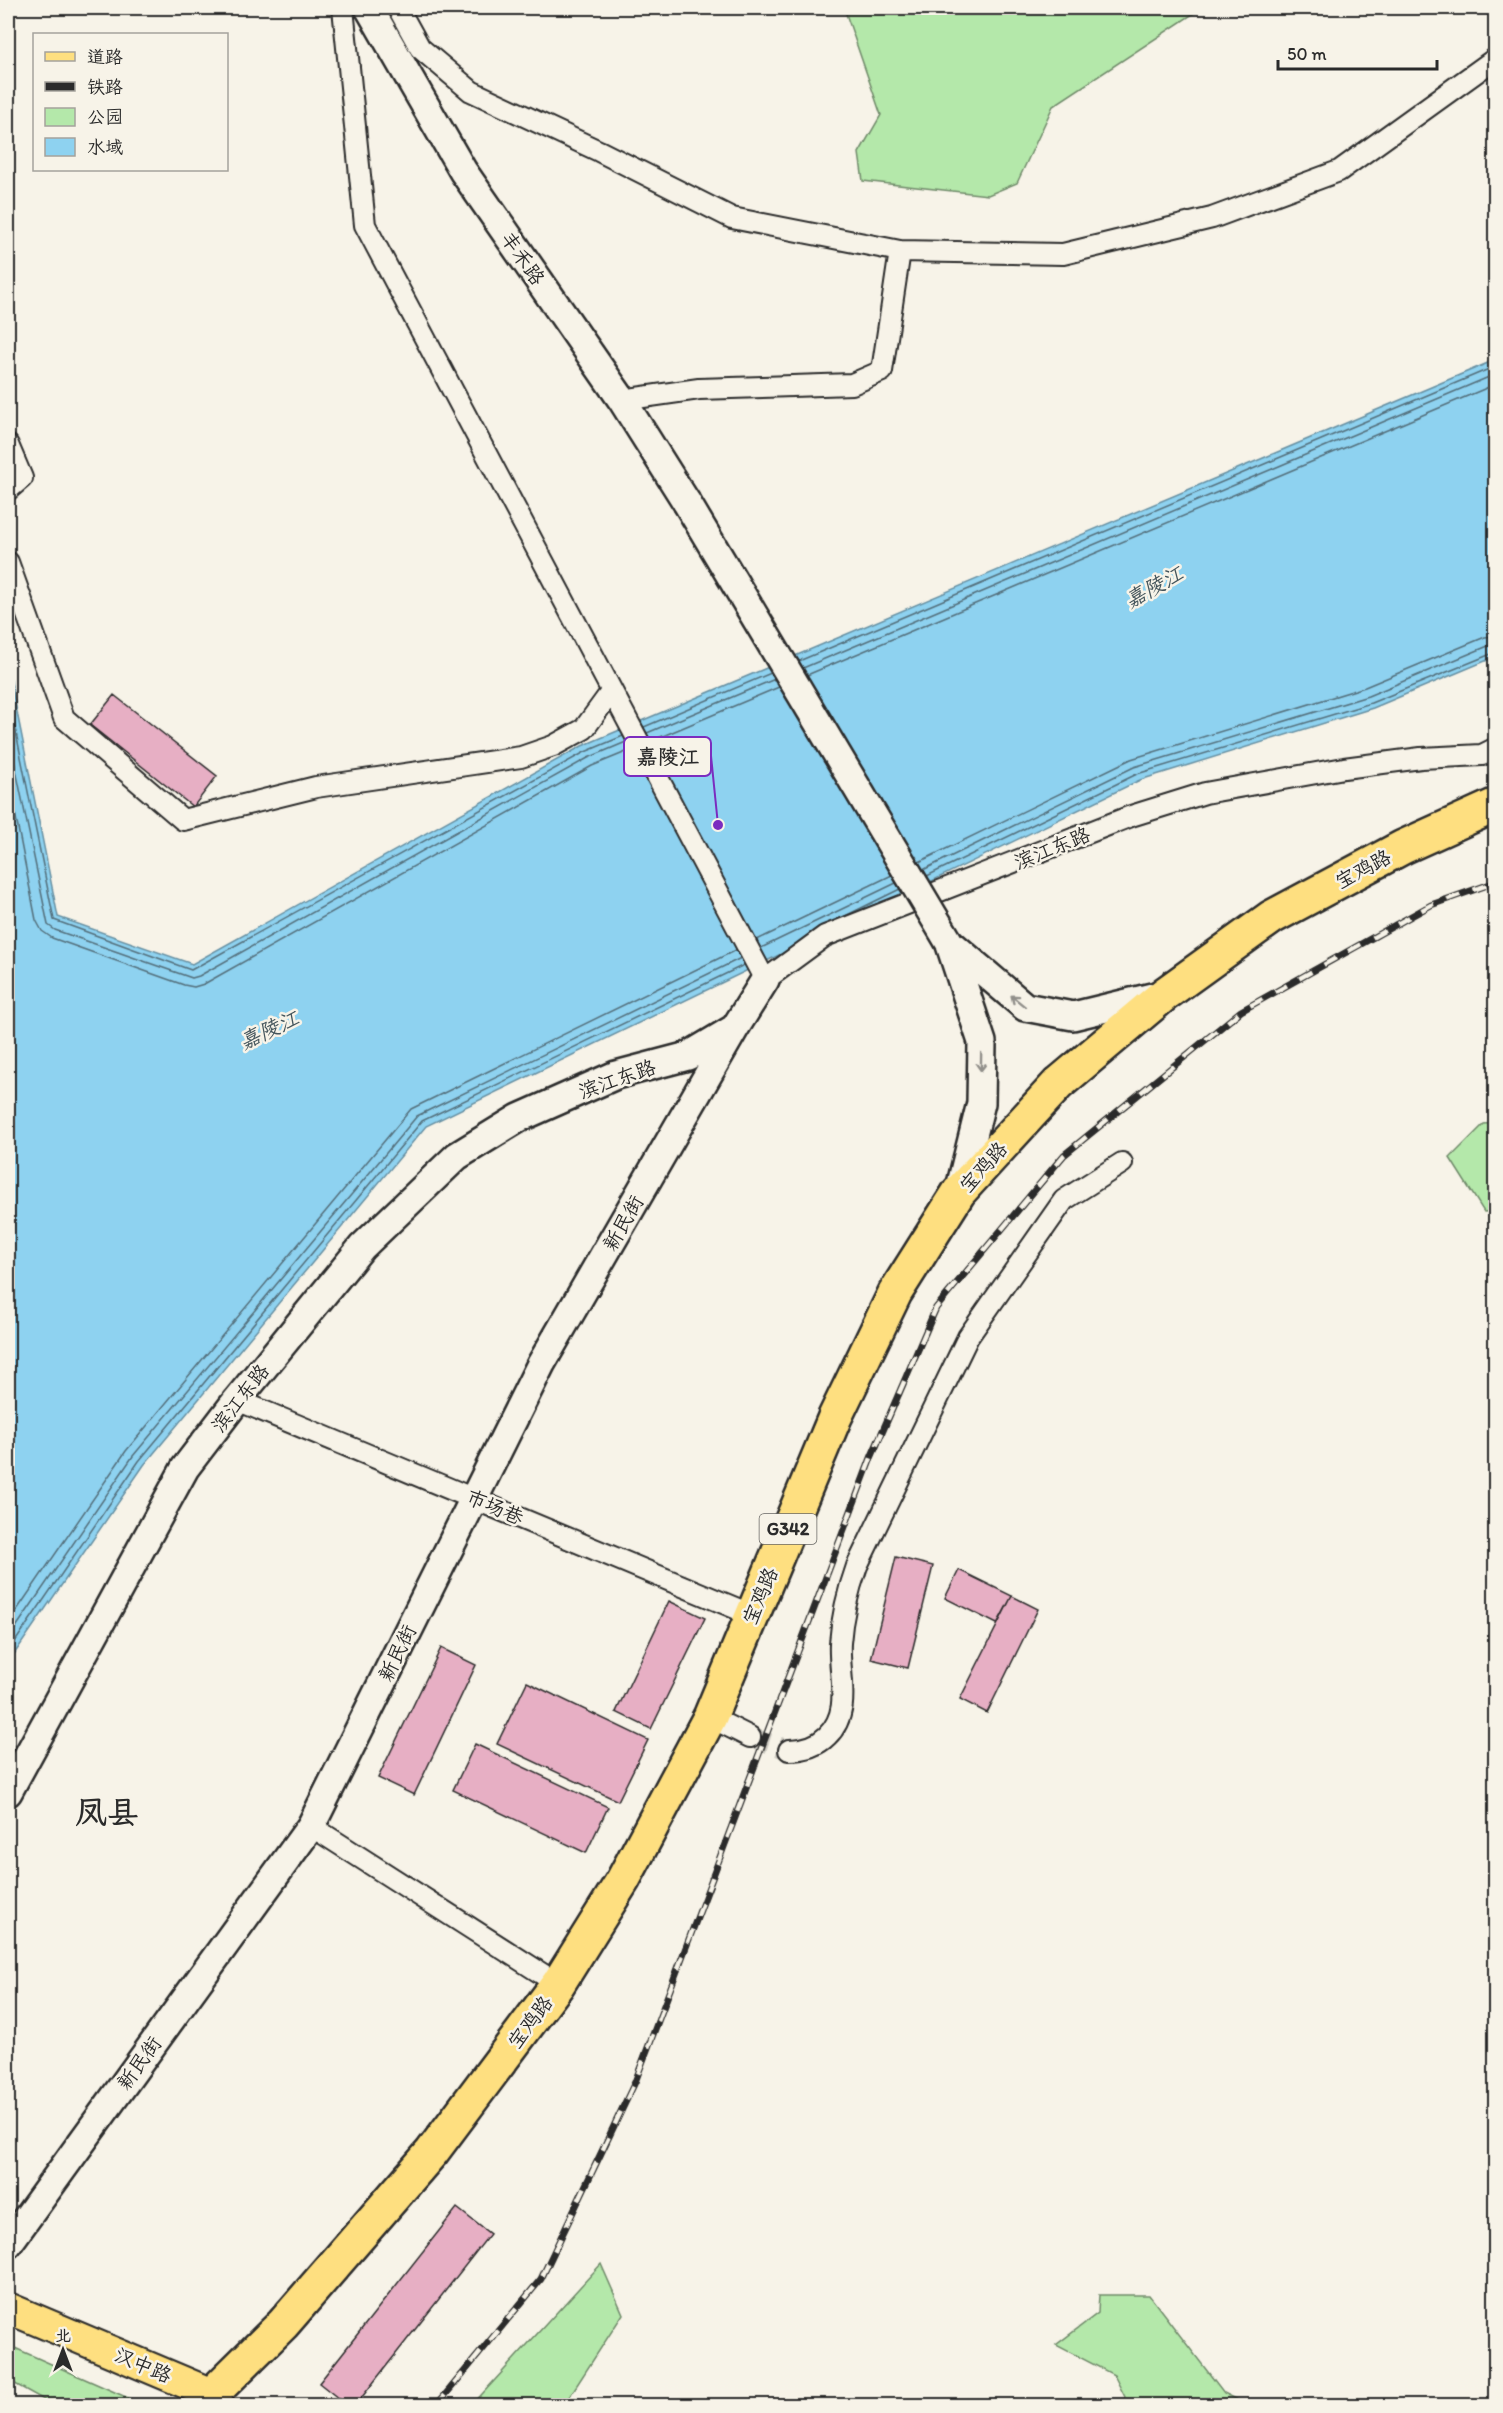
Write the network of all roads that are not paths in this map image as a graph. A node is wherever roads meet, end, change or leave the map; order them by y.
1 (343, 8) edge
2 (369, 8) edge
3 (398, 8) edge
4 (1496, 58) edge
5 (900, 251) junction
6 (622, 400) junction
7 (8, 445) edge
8 (8, 490) edge
9 (8, 562) edge
10 (615, 699) junction
11 (1496, 748) edge
12 (1496, 805) edge
13 (949, 942) junction
14 (761, 971) junction
15 (1165, 994) junction
16 (735, 1028) junction
17 (1122, 1163) dead end
18 (959, 1192) junction
19 (237, 1400) junction
20 (473, 1498) junction
21 (752, 1615) junction
22 (710, 1717) junction
23 (750, 1737) tunnel mouth
24 (789, 1750) tunnel mouth
25 (8, 1792) edge
26 (311, 1827) junction
27 (558, 1984) junction
28 (8, 2244) edge
29 (8, 2308) edge
30 (215, 2400) edge

1 - 10 street
2 - 6 street, 丰禾路
3 - 5 street
4 - 5 street
5 - 6 street
6 - 13 street, 丰禾路, bridge
7 - 8 street
9 - 10 street
10 - 14 street
11 - 14 street, 滨江东路
12 - 15 highway, 宝鸡路 / G342
15 -> 13 street
13 -> 18 street
14 - 16 street, 滨江东路
15 - 18 highway, 宝鸡路 / G342
16 - 19 street, 滨江东路
16 - 20 street, 新民街
17 - 24 street
18 - 21 highway, 宝鸡路 / G342
19 - 20 street, 市场巷
19 - 25 street, 滨江东路
20 - 21 street, 市场巷
20 - 26 street, 新民街
21 - 22 highway, 宝鸡路 / G342
22 - 23 street
22 - 27 highway, 宝鸡路 / G342
26 - 27 street
26 - 28 street, 新民街
27 - 30 highway, 宝鸡路 / G342
29 - 30 main road, 汉中路

